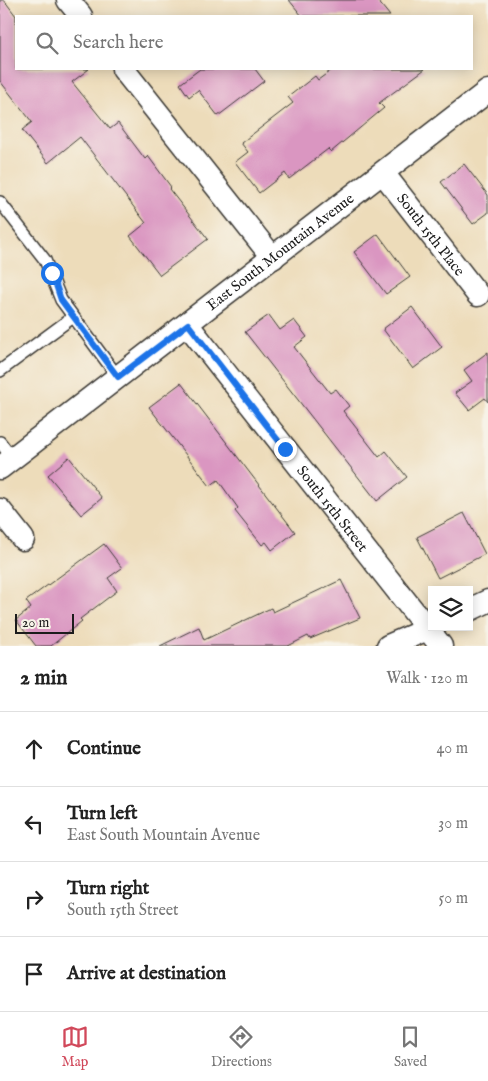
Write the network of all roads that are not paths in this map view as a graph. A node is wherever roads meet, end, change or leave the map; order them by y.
1 (68, 0) edge
2 (80, 15) edge
3 (124, 70) edge
4 (488, 92) edge
5 (383, 173) junction
6 (0, 202) edge
7 (273, 258) junction
8 (478, 295) dead end
9 (74, 317) junction
10 (188, 324) junction
11 (0, 371) edge
12 (118, 377) junction
13 (4, 456) edge
14 (0, 510) edge
15 (23, 540) dead end
16 (488, 602) edge
17 (473, 608) edge
18 (428, 627) edge
19 (428, 628) edge
20 (431, 631) edge
21 (388, 646) edge
22 (441, 646) edge

1 - 2 street
3 - 7 street
4 - 5 street, East South Mountain Avenue
5 - 7 street, East South Mountain Avenue
5 - 8 street, South 15th Place
6 - 9 lane
7 - 10 street, East South Mountain Avenue
9 - 11 lane
9 - 12 lane
10 - 12 street, East South Mountain Avenue
10 - 18 street, South 15th Street
12 - 13 street, East South Mountain Avenue
14 - 15 street
16 - 17 street
19 - 21 street
20 - 22 street, South 15th Street

